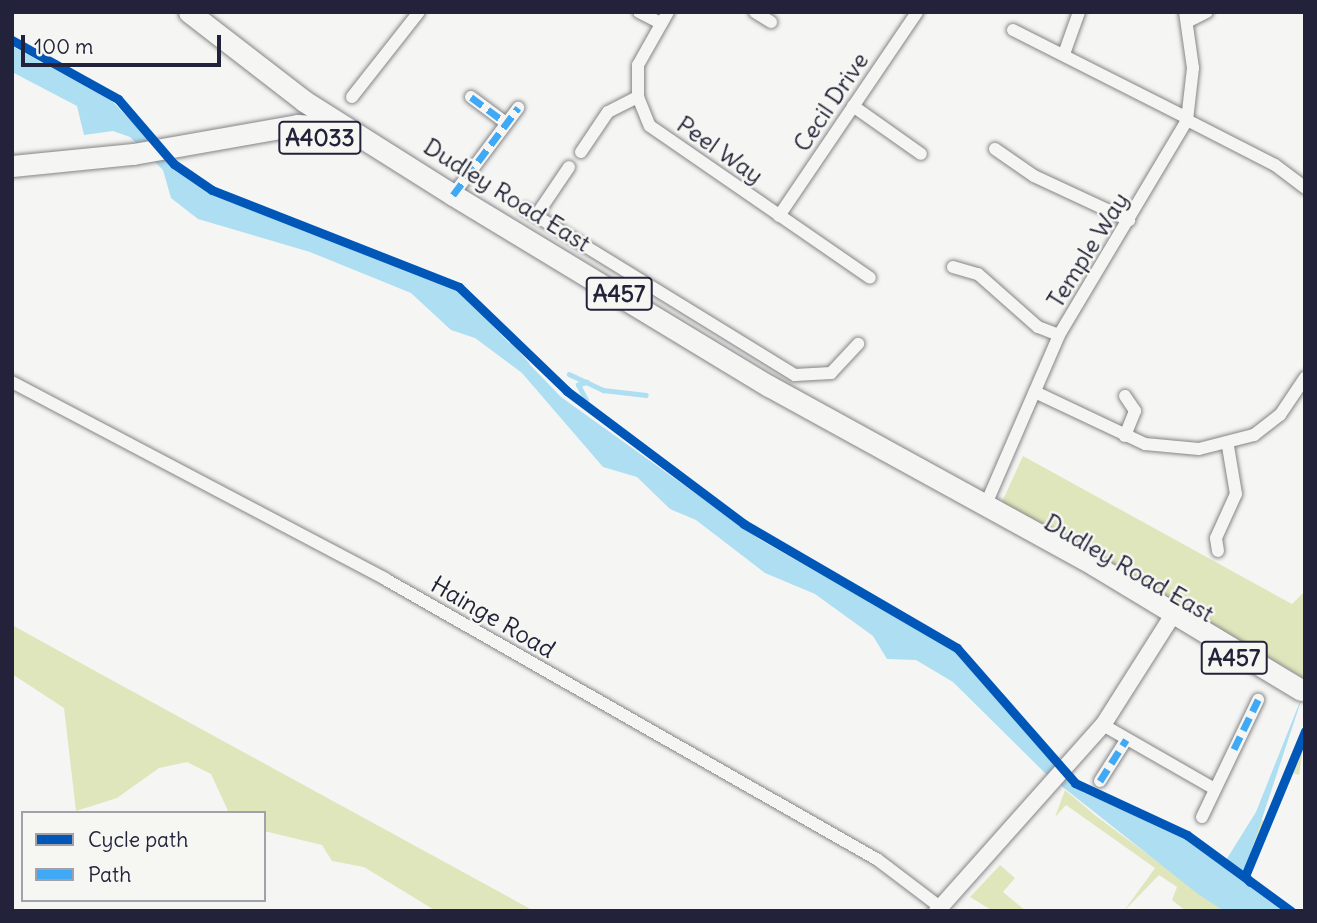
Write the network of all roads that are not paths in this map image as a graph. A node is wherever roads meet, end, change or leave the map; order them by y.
1 (189, 12) edge
2 (639, 12) edge
3 (755, 12) edge
4 (917, 12) edge
5 (1079, 12) edge
6 (1207, 12) edge
7 (417, 13) edge
8 (1187, 17) edge
9 (664, 18) edge
10 (771, 22) dead end
11 (1013, 30) dead end
12 (1064, 54) junction
13 (352, 97) dead end
14 (471, 97) dead end
15 (638, 97) junction
16 (304, 101) junction
17 (853, 106) junction
18 (518, 108) dead end
19 (1187, 119) junction
20 (506, 123) junction
21 (297, 125) junction
22 (352, 131) junction
23 (242, 133) junction
24 (995, 149) dead end
25 (581, 152) dead end
26 (921, 153) dead end
27 (396, 156) junction
28 (12, 166) edge
29 (569, 167) dead end
30 (1305, 188) edge
31 (453, 195) junction
32 (525, 209) dead end
33 (536, 216) junction
34 (779, 216) junction
35 (1129, 220) junction
36 (953, 267) dead end
37 (870, 278) dead end
38 (646, 285) junction
39 (634, 303) junction
40 (1059, 335) junction
41 (858, 344) dead end
42 (780, 367) junction
43 (1305, 378) edge
44 (12, 382) edge
45 (769, 386) junction
46 (1035, 392) junction
47 (1125, 396) dead end
48 (1125, 436) junction
49 (1228, 446) junction
50 (978, 506) junction
51 (1218, 551) dead end
52 (1175, 618) junction
53 (1303, 691) edge
54 (1258, 700) dead end
55 (1103, 725) junction
56 (1126, 740) junction
57 (1100, 781) dead end
58 (1213, 788) junction
59 (1202, 817) dead end
60 (939, 909) edge

1 - 16 main road, A457
2 - 9 street
3 - 10 street
4 - 17 street, Cecil Drive
5 - 12 street
6 - 8 street
7 - 13 street
8 - 19 street, Temple Way
9 - 15 street, Peel Way
11 - 12 street
12 - 19 street
14 - 20 street
15 - 25 street
15 - 34 street, Peel Way
16 - 21 main road, A4033
16 - 22 main road, A457
17 - 26 street
17 - 34 street, Cecil Drive
18 - 20 street
19 - 30 street
19 - 35 street, Temple Way
20 - 31 street
21 - 22 main road, A4033
21 - 23 main road, A4033
22 - 27 main road, Dudley Road East / A457
23 - 27 main road, A4033
23 - 28 main road, A4033
24 - 35 street
27 - 31 main road, Dudley Road East / A457
29 - 33 street
31 - 39 main road, Dudley Road East / A457
32 - 33 street, Dudley Road East
33 - 38 street, Dudley Road East
34 - 37 street, Peel Way
35 - 40 street, Temple Way
36 - 40 street
38 - 39 street
38 - 42 street, Dudley Road East
39 - 45 main road, Dudley Road East / A457
40 - 46 street, Temple Way
41 - 42 street, Dudley Road East
42 - 45 street
43 - 49 street
44 - 60 street, Hainge Road
45 - 50 main road, Dudley Road East / A457
46 - 48 street
46 - 50 street, Temple Way
47 - 48 street
48 - 49 street
49 - 51 street
50 - 52 main road, Dudley Road East / A457
50 - 52 main road, Dudley Road East / A457
52 - 53 main road, Dudley Road East / A457
52 - 55 street
54 - 58 street
55 - 56 street
55 - 60 street
56 - 57 street
56 - 58 street
58 - 59 street

